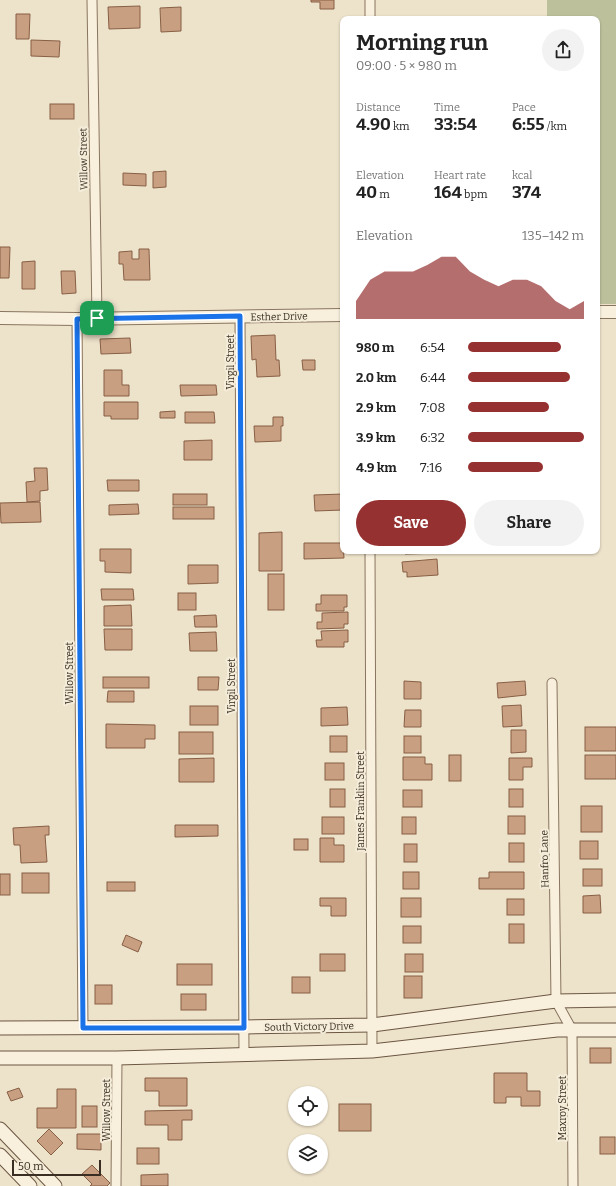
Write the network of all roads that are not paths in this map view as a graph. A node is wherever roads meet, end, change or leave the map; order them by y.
1 (92, 0) edge
2 (370, 0) edge
3 (370, 16) edge
4 (600, 312) edge
5 (616, 312) edge
6 (340, 315) edge
7 (240, 316) junction
8 (0, 318) edge
9 (97, 318) junction
10 (77, 319) junction
11 (370, 554) edge
12 (552, 683) dead end
13 (616, 1000) edge
14 (556, 1001) junction
15 (372, 1025) junction
16 (0, 1028) edge
17 (83, 1028) junction
18 (244, 1028) junction
19 (572, 1030) junction
20 (616, 1030) edge
21 (372, 1051) junction
22 (244, 1055) junction
23 (0, 1058) edge
24 (117, 1058) junction
25 (0, 1129) edge
26 (0, 1154) edge
27 (41, 1172) junction
28 (27, 1185) edge
29 (55, 1186) edge
30 (116, 1186) edge
31 (573, 1186) edge

1 - 9 street, Willow Street
2 - 3 street
4 - 5 street
6 - 7 street, Esther Drive
7 - 9 street, Esther Drive
7 - 18 street, Virgil Street
8 - 10 street, Esther Drive
9 - 10 street, Esther Drive
10 - 17 street, Willow Street
11 - 15 street, James Franklin Street
12 - 14 street, Hanfro Lane
13 - 14 main road, South Victory Drive
14 - 15 main road, South Victory Drive
14 - 19 street, Hanfro Lane
15 - 18 main road, South Victory Drive
15 - 21 street, James Franklin Street
16 - 17 main road, South Victory Drive
17 - 18 main road, South Victory Drive
18 - 22 street, Virgil Street
19 - 20 main road
19 - 21 main road
19 - 31 street, Maxroy Street
21 - 22 main road
22 - 24 main road
23 - 24 main road
24 - 30 street, Willow Street
25 - 27 main road
26 - 28 main road
27 - 28 street
27 - 29 main road

